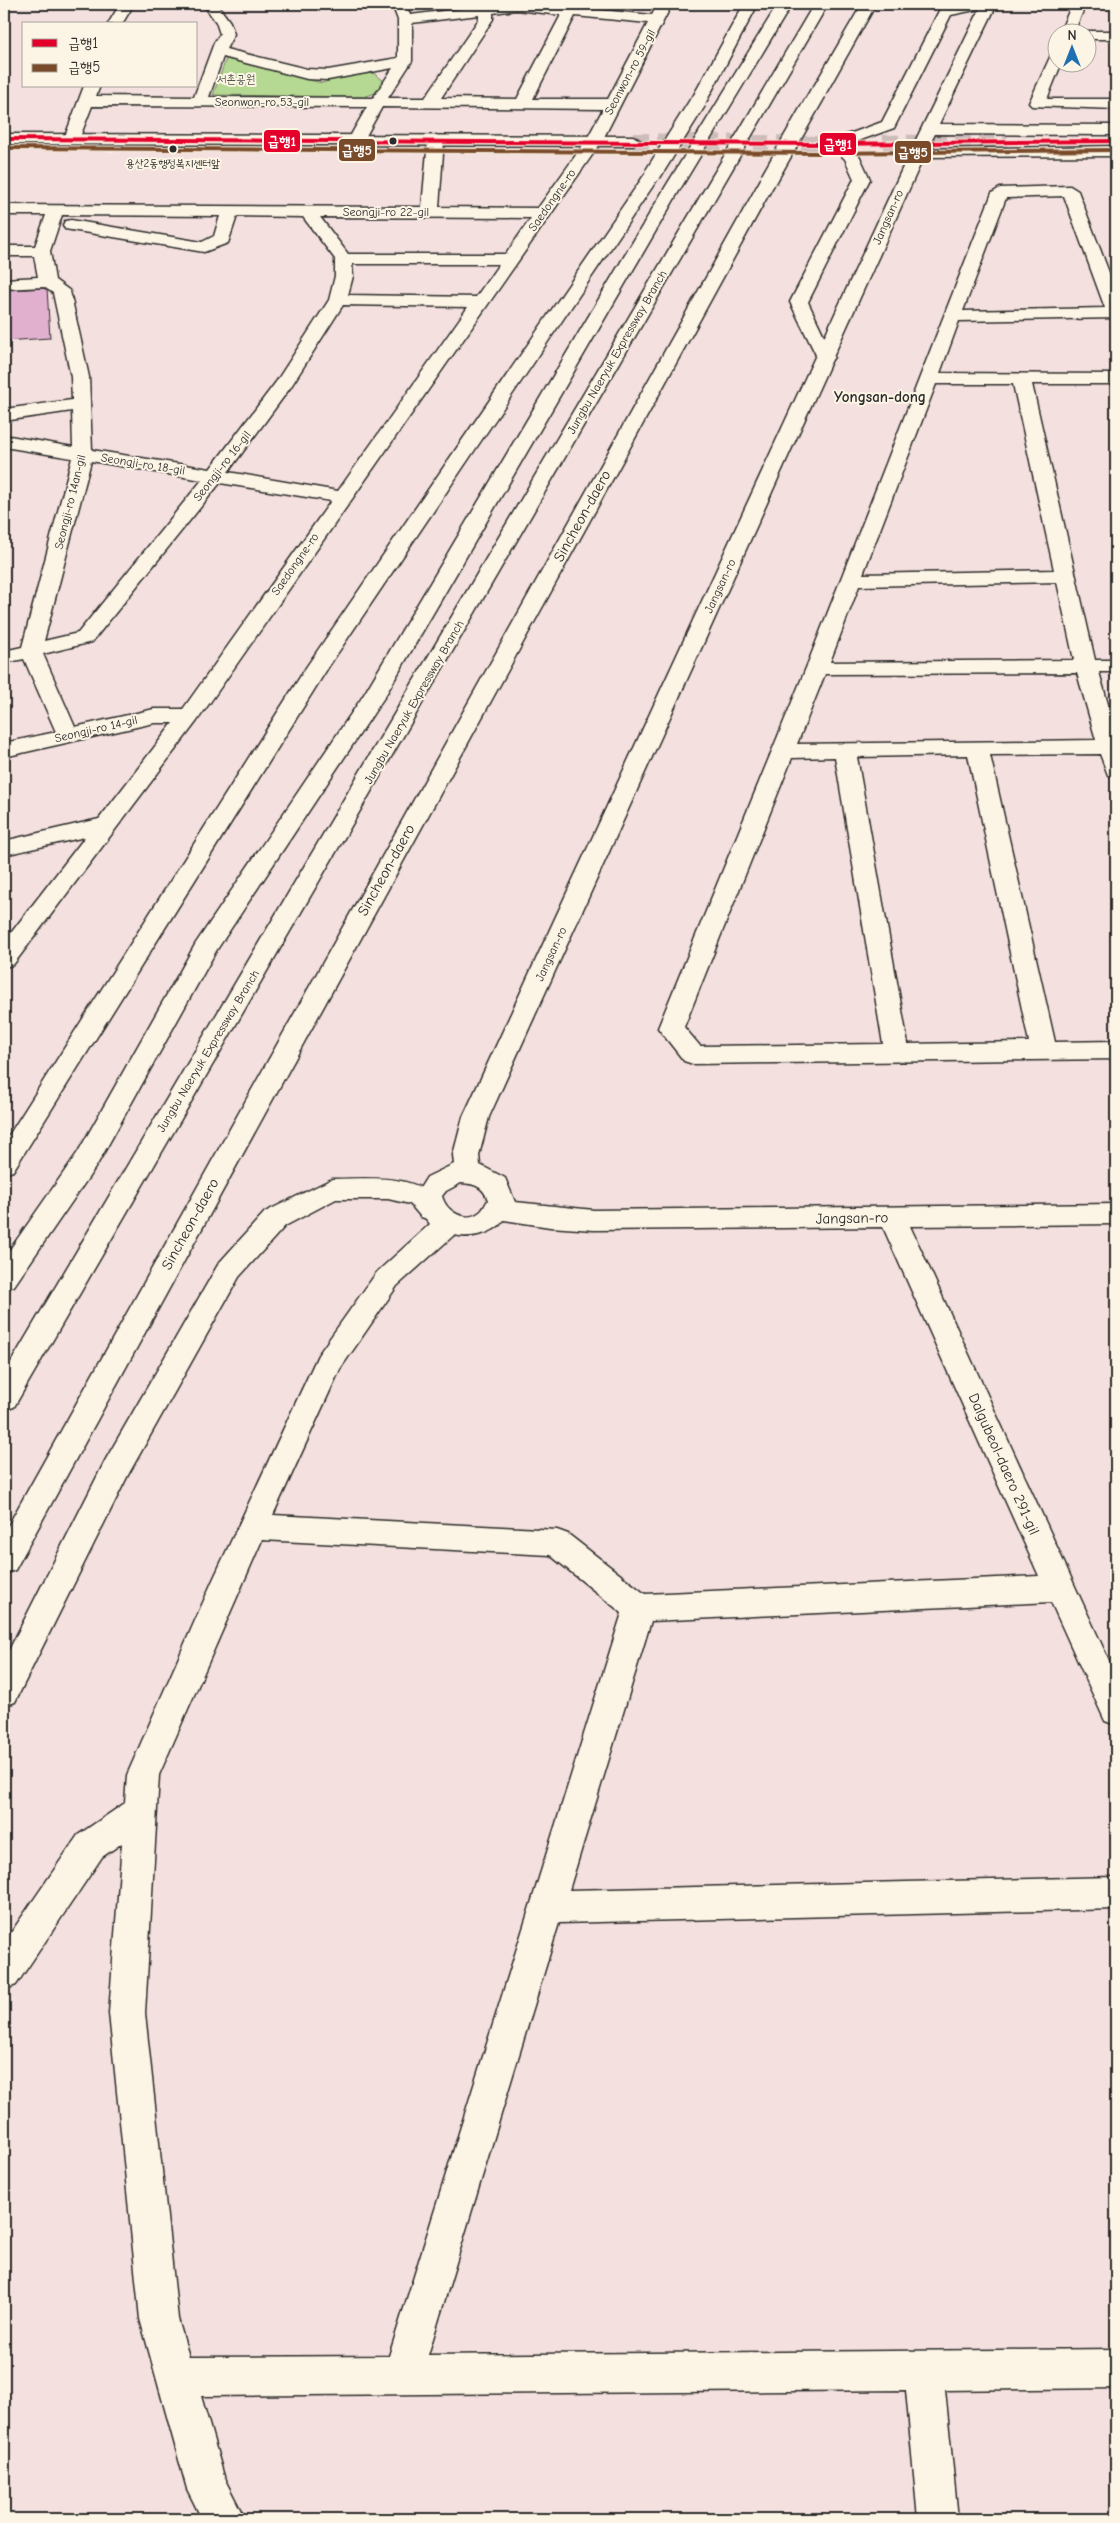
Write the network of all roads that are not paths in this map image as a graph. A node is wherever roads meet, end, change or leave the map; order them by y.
1 (127, 4) edge
2 (210, 4) edge
3 (399, 4) edge
4 (665, 4) edge
5 (751, 4) edge
6 (785, 4) edge
7 (821, 4) edge
8 (869, 4) edge
9 (983, 4) edge
10 (990, 4) edge
11 (1079, 4) edge
12 (516, 5) edge
13 (572, 8) edge
14 (486, 9) junction
15 (405, 20) junction
16 (657, 20) junction
17 (116, 22) edge
18 (1071, 22) edge
19 (1098, 35) edge
20 (1116, 35) edge
21 (204, 43) dead end
22 (219, 47) junction
23 (405, 61) junction
24 (1051, 72) edge
25 (89, 94) edge
26 (200, 102) junction
27 (377, 102) junction
28 (430, 103) junction
29 (523, 103) junction
30 (613, 104) junction
31 (1116, 104) edge
32 (930, 129) junction
33 (1116, 130) edge
34 (4, 139) edge
35 (72, 139) junction
36 (356, 140) junction
37 (436, 140) junction
38 (594, 140) junction
39 (633, 141) tunnel mouth
40 (1116, 141) edge
41 (1007, 142) tunnel mouth
42 (883, 143) tunnel mouth
43 (829, 144) junction
44 (1116, 151) edge
45 (918, 154) junction
46 (4, 210) edge
47 (230, 211) junction
48 (306, 211) junction
49 (430, 212) junction
50 (542, 213) junction
51 (54, 217) junction
52 (4, 251) edge
53 (42, 251) junction
54 (343, 259) junction
55 (510, 259) junction
56 (47, 282) junction
57 (4, 284) edge
58 (338, 300) junction
59 (479, 302) junction
60 (1116, 313) edge
61 (953, 316) junction
62 (825, 357) junction
63 (930, 378) junction
64 (1021, 378) junction
65 (1116, 379) edge
66 (82, 404) junction
67 (4, 415) edge
68 (4, 441) edge
69 (83, 454) junction
70 (216, 476) junction
71 (341, 497) junction
72 (1066, 576) junction
73 (851, 580) junction
74 (31, 652) junction
75 (4, 657) edge
76 (1086, 666) junction
77 (1116, 666) edge
78 (818, 668) junction
79 (189, 716) junction
80 (68, 736) junction
81 (1110, 748) junction
82 (978, 749) junction
83 (4, 750) edge
84 (784, 750) junction
85 (845, 750) junction
86 (1116, 770) edge
87 (108, 824) junction
88 (4, 848) edge
89 (8, 949) edge
90 (1116, 1050) edge
91 (1044, 1051) junction
92 (897, 1053) junction
93 (4, 1164) edge
94 (468, 1173) junction
95 (499, 1209) junction
96 (1116, 1214) edge
97 (440, 1217) junction
98 (892, 1217) junction
99 (4, 1279) edge
100 (4, 1399) edge
101 (253, 1527) junction
102 (4, 1561) edge
103 (1060, 1588) junction
104 (639, 1608) junction
105 (4, 1692) edge
106 (1116, 1711) edge
107 (141, 1810) junction
108 (1116, 1893) edge
109 (547, 1907) junction
110 (4, 1973) edge
111 (1116, 2369) edge
112 (924, 2371) junction
113 (402, 2376) junction
114 (176, 2377) junction
115 (225, 2519) edge
116 (938, 2519) edge

1 - 17 main road
2 - 22 main road
3 - 15 main road
4 - 16 main road, Seonwon-ro 59-gil
5 - 93 main road, bridge
6 - 99 main road
7 - 100 main road, Jungbu Naeryuk Expressway Branch
8 - 102 main road, Sincheon-daero, bridge
9 - 43 main road
10 - 32 main road, Jangsan-ro
11 - 18 main road
12 - 13 main road
12 - 14 main road
13 - 16 main road
13 - 29 main road
14 - 15 main road
14 - 28 main road
15 - 23 main road
16 - 30 main road, Seonwon-ro 59-gil
19 - 20 main road
21 - 22 main road
22 - 23 main road
22 - 26 main road
23 - 27 main road
24 - 31 main road
25 - 26 main road, Seonwon-ro 53-gil
25 - 35 main road, Seonwon-ro 53-gil
26 - 27 main road, Seonwon-ro 53-gil
27 - 28 main road, Seonwon-ro 53-gil
27 - 36 main road
28 - 29 main road, Seonwon-ro 53-gil
29 - 30 main road, Seonwon-ro 53-gil
30 - 38 main road, Seonwon-ro 59-gil
32 - 33 main road
32 - 45 main road, Jangsan-ro
34 - 35 main road
35 - 36 main road
36 - 37 main road
37 - 38 main road
37 - 49 main road
38 - 39 main road
38 - 50 main road, Saedongne-ro
40 - 41 main road
42 - 43 main road
43 - 62 main road
44 - 45 main road
45 - 62 main road, Jangsan-ro
46 - 51 main road, Seongji-ro 22-gil
47 - 48 main road, Seongji-ro 22-gil
47 - 51 main road, Seongji-ro 22-gil
47 - 51 main road, Seongji-ro 22-gil
48 - 49 main road, Seongji-ro 22-gil
48 - 54 main road
49 - 50 main road, Seongji-ro 22-gil
50 - 55 main road, Saedongne-ro
51 - 53 main road
52 - 53 main road
53 - 56 main road
54 - 55 main road
54 - 58 main road, Seongji-ro 16-gil
55 - 59 main road, Saedongne-ro
56 - 57 main road
56 - 66 main road, Seongji-ro 14an-gil
58 - 59 main road
58 - 70 main road, Seongji-ro 16-gil
59 - 71 main road, Saedongne-ro
60 - 61 main road
60 - 61 main road
61 - 63 main road
62 - 94 main road, Jangsan-ro
63 - 64 main road
63 - 73 main road
64 - 65 main road
64 - 72 main road
66 - 67 main road
66 - 69 main road, Seongji-ro 14an-gil
68 - 69 main road, Seongji-ro 18-gil
69 - 70 main road, Seongji-ro 18-gil
69 - 74 main road, Seongji-ro 14an-gil
70 - 71 main road, Seongji-ro 18-gil
70 - 74 main road, Seongji-ro 16-gil
71 - 79 main road, Saedongne-ro
72 - 73 main road
72 - 76 main road
73 - 78 main road
74 - 75 main road, Seongji-ro 16-gil
74 - 80 main road
76 - 77 main road
76 - 78 main road
76 - 81 main road
78 - 84 main road
79 - 80 main road, Seongji-ro 14-gil
79 - 87 main road, Saedongne-ro
80 - 83 main road, Seongji-ro 14-gil
81 - 82 main road
81 - 86 main road
82 - 85 main road
82 - 91 main road
84 - 85 main road
84 - 92 main road
85 - 92 main road
87 - 88 main road
87 - 89 main road, Saedongne-ro
90 - 91 main road
91 - 92 main road
94 - 95 main road
94 - 97 main road
95 - 97 main road
95 - 98 main road, Jangsan-ro
96 - 98 main road, Jangsan-ro
97 - 101 main road
97 - 105 main road
98 - 103 main road, Dalgubeol-daero 291-gil
101 - 104 main road
101 - 107 main road
103 - 104 main road
103 - 106 main road, Dalgubeol-daero 291-gil
104 - 109 main road
107 - 110 main road
107 - 114 main road
108 - 109 main road
109 - 113 main road
111 - 112 main road
112 - 113 main road
112 - 116 main road
113 - 114 main road
114 - 115 main road

